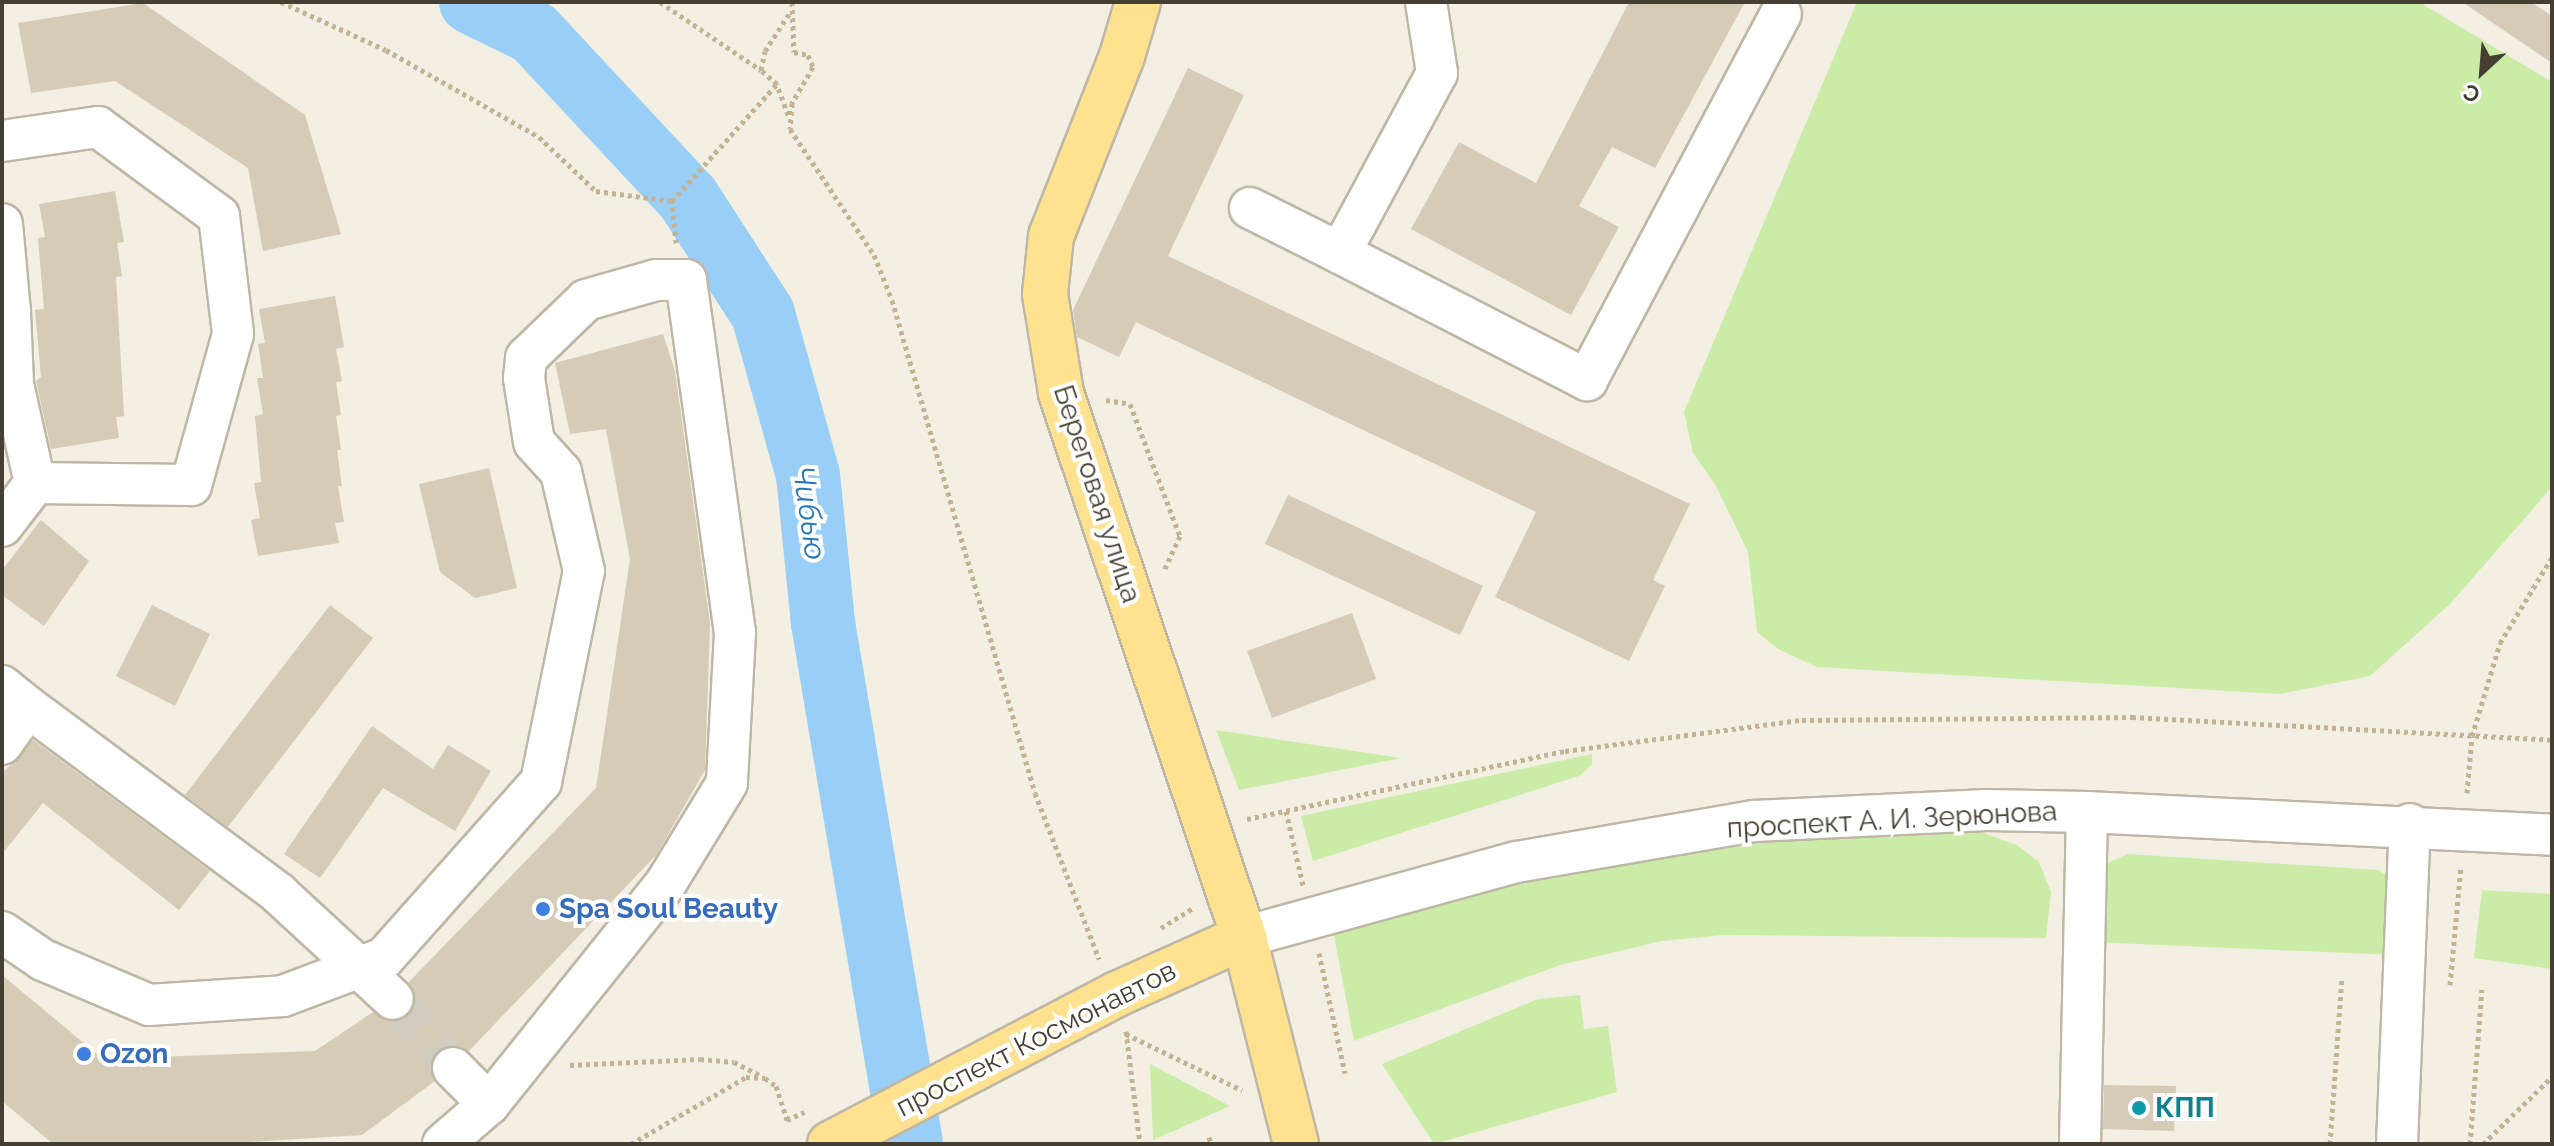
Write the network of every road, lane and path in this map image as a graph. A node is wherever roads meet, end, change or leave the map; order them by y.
1 (281, 2) edge
2 (660, 2) edge
3 (792, 2) edge
4 (1138, 2) edge
5 (1426, 2) edge
6 (789, 14) junction
7 (1781, 14) dead end
8 (761, 70) junction
9 (777, 84) junction
10 (788, 115) junction
11 (2, 141) edge
12 (1250, 208) dead end
13 (2, 224) edge
14 (1340, 253) junction
15 (6, 307) edge
16 (1100, 399) dead end
17 (35, 483) junction
18 (2, 526) edge
19 (2552, 557) edge
20 (1159, 581) dead end
21 (15, 697) edge
22 (2472, 736) junction
23 (2552, 740) edge
24 (2, 744) edge
25 (2087, 812) junction
26 (2410, 824) junction
27 (2464, 828) junction
28 (1211, 833) junction
29 (2552, 835) edge
30 (1206, 900) dead end
31 (2, 932) edge
32 (1154, 932) dead end
33 (1244, 937) junction
34 (358, 968) junction
35 (2342, 978) dead end
36 (1109, 984) junction
37 (2450, 985) dead end
38 (2482, 989) dead end
39 (393, 999) tunnel mouth
40 (520, 1065) junction
41 (453, 1068) tunnel mouth
42 (2552, 1077) edge
43 (765, 1078) junction
44 (1245, 1092) dead end
45 (489, 1104) junction
46 (822, 1126) edge
47 (443, 1144) edge
48 (631, 1144) edge
49 (1140, 1144) edge
50 (1296, 1144) edge
51 (2080, 1144) edge
52 (2330, 1144) edge
53 (2397, 1144) edge
54 (2470, 1144) edge
55 (2483, 1144) edge

1 - 9 path
2 - 8 path
3 - 6 path
4 - 28 main road, Береговая улица
5 - 14 street
6 - 8 path
6 - 10 path
7 - 14 street
8 - 9 path
9 - 10 path
10 - 36 path
11 - 17 street
12 - 14 street
13 - 15 street
15 - 17 street
16 - 20 path
17 - 18 street
19 - 22 path
21 - 24 street
21 - 34 street
22 - 23 path
22 - 27 path
22 - 28 path
25 - 26 street, проспект А. И. Зерюнова
25 - 33 street, проспект А. И. Зерюнова
25 - 51 street
26 - 27 street, проспект А. И. Зерюнова
26 - 53 street
27 - 29 street, проспект А. И. Зерюнова
27 - 37 path
28 - 33 main road, Береговая улица
30 - 32 path
31 - 34 street
33 - 36 main road, проспект Космонавтов
33 - 50 main road, Береговая улица
34 - 39 street
34 - 40 street
35 - 52 path
36 - 44 path
36 - 46 main road, проспект Космонавтов
36 - 49 path
38 - 54 path
40 - 43 path
40 - 45 street
41 - 45 street
42 - 55 path
43 - 46 path
43 - 48 path
45 - 47 street

